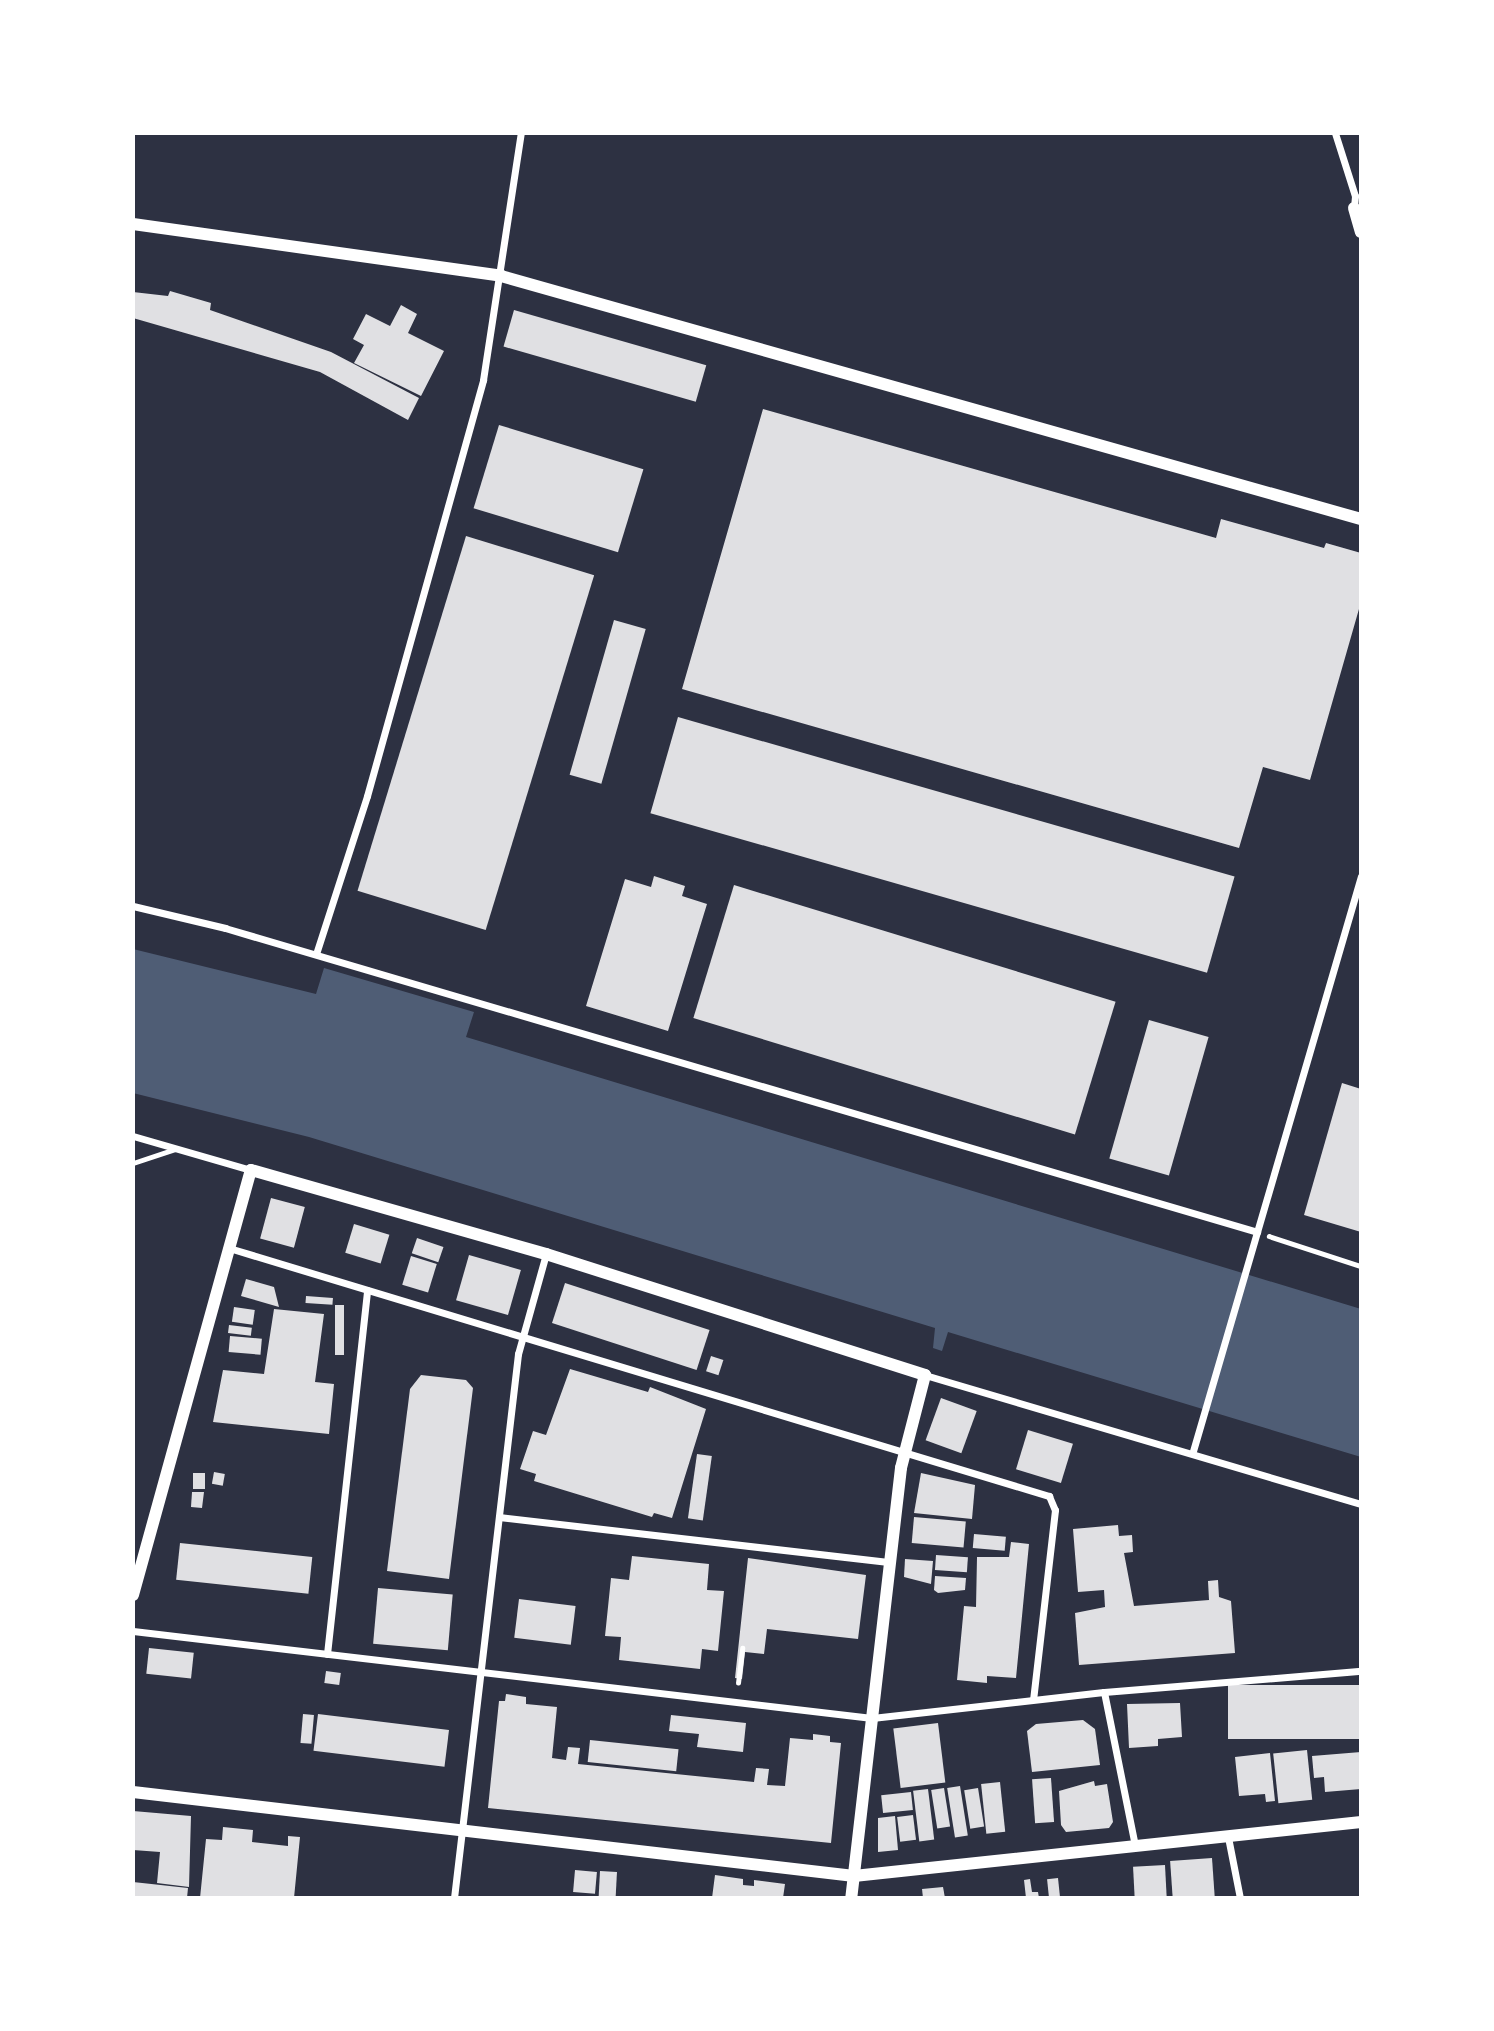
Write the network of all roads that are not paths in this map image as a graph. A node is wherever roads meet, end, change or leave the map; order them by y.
1 (521, 133) edge
2 (1335, 133) edge
3 (1354, 208) joint
4 (133, 223) edge
5 (1361, 232) edge
6 (501, 276) junction
7 (1361, 519) edge
8 (1361, 876) edge
9 (133, 906) edge
10 (316, 954) junction
11 (133, 1136) edge
12 (175, 1149) junction
13 (133, 1163) edge
14 (251, 1170) junction
15 (1256, 1236) junction
16 (229, 1248) junction
17 (546, 1254) junction
18 (367, 1290) junction
19 (521, 1335) junction
20 (925, 1375) junction
21 (904, 1451) junction
22 (1193, 1451) junction
23 (1361, 1504) edge
24 (499, 1517) junction
25 (890, 1562) junction
26 (133, 1595) edge
27 (133, 1631) edge
28 (327, 1654) junction
29 (481, 1671) junction
30 (1361, 1671) edge
31 (1104, 1692) junction
32 (1033, 1699) junction
33 (872, 1717) junction
34 (133, 1792) edge
35 (1361, 1822) edge
36 (462, 1830) junction
37 (1228, 1836) junction
38 (1135, 1846) junction
39 (854, 1876) junction
40 (454, 1898) edge
41 (851, 1898) edge
42 (1240, 1898) edge

1 - 6 street
2 - 3 street
3 - 5 street
4 - 6 street
6 - 7 street
6 - 10 street
8 - 15 street
9 - 10 street
10 - 15 street
11 - 12 street
12 - 13 lane
12 - 14 street
14 - 16 street
14 - 17 street
15 - 22 street
16 - 18 street
16 - 26 street
17 - 19 street
17 - 20 street
18 - 19 street
18 - 28 street
19 - 21 street
19 - 24 street
20 - 21 street
20 - 22 street
21 - 25 street
21 - 32 street
22 - 23 street
24 - 25 street
24 - 29 street
25 - 33 street
27 - 28 street
28 - 29 street
29 - 33 street
29 - 36 street
30 - 31 street
31 - 32 street
31 - 38 street
32 - 33 street
33 - 39 street
34 - 36 street
35 - 37 street
36 - 39 street
36 - 40 street
37 - 38 street
37 - 42 street
38 - 39 street
39 - 41 street

